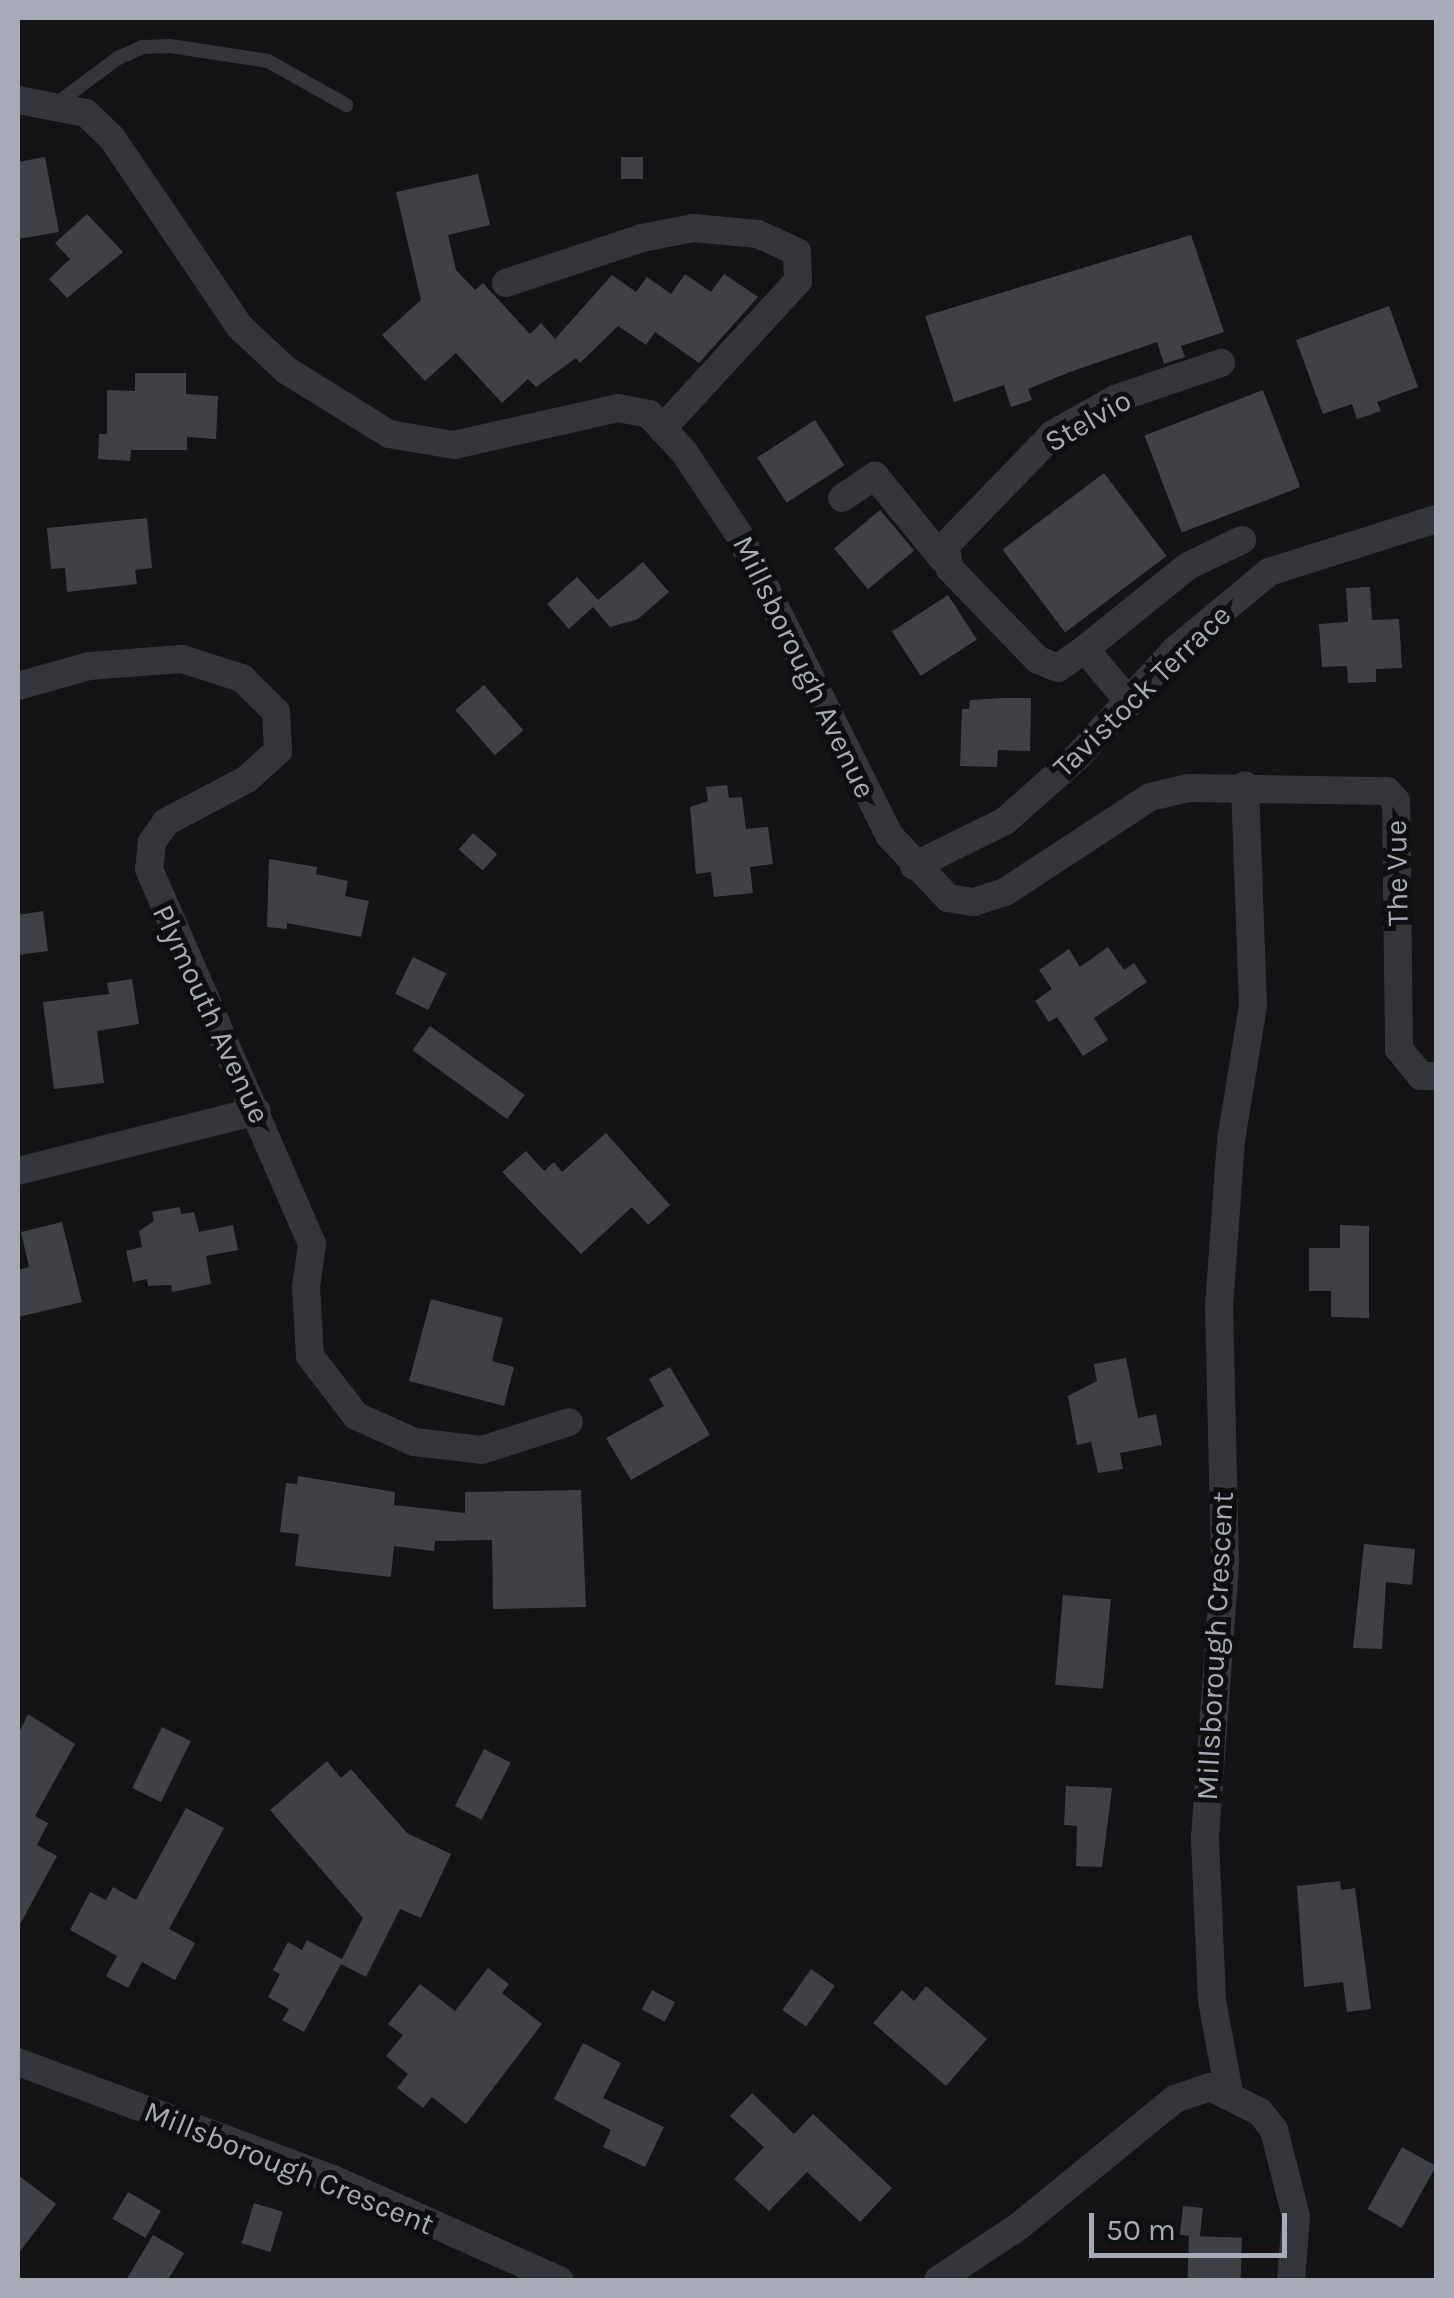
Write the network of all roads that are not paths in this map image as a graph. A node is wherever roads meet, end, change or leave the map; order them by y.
1 (18, 100) edge
2 (56, 104) junction
3 (346, 104) dead end
4 (506, 283) dead end
5 (1221, 363) dead end
6 (662, 429) junction
7 (842, 498) dead end
8 (1436, 519) edge
9 (1242, 540) dead end
10 (944, 559) junction
11 (1086, 649) junction
12 (18, 686) edge
13 (1130, 704) junction
14 (1245, 785) junction
15 (914, 866) junction
16 (1436, 1076) edge
17 (257, 1111) junction
18 (18, 1172) edge
19 (569, 1422) dead end
20 (18, 2062) edge
21 (1229, 2093) junction
22 (559, 2280) edge
23 (938, 2280) edge
24 (1291, 2280) edge

1 - 2 street, Millsborough Avenue
2 - 3 lane
2 - 6 street, Millsborough Avenue
4 - 6 street
5 - 10 street, Stelvio
6 - 15 street, Millsborough Avenue
7 - 10 street
8 - 13 street, Tavistock Terrace
9 - 11 street
10 - 11 street
11 - 13 street
12 - 17 street, Plymouth Avenue
13 - 15 street, Tavistock Terrace
14 - 15 street, Millsborough Avenue
14 - 16 street, The Vue
14 - 21 street, Millsborough Crescent
17 - 18 street
17 - 19 street, Plymouth Avenue
20 - 22 street, Millsborough Crescent
21 - 23 street
21 - 24 street

